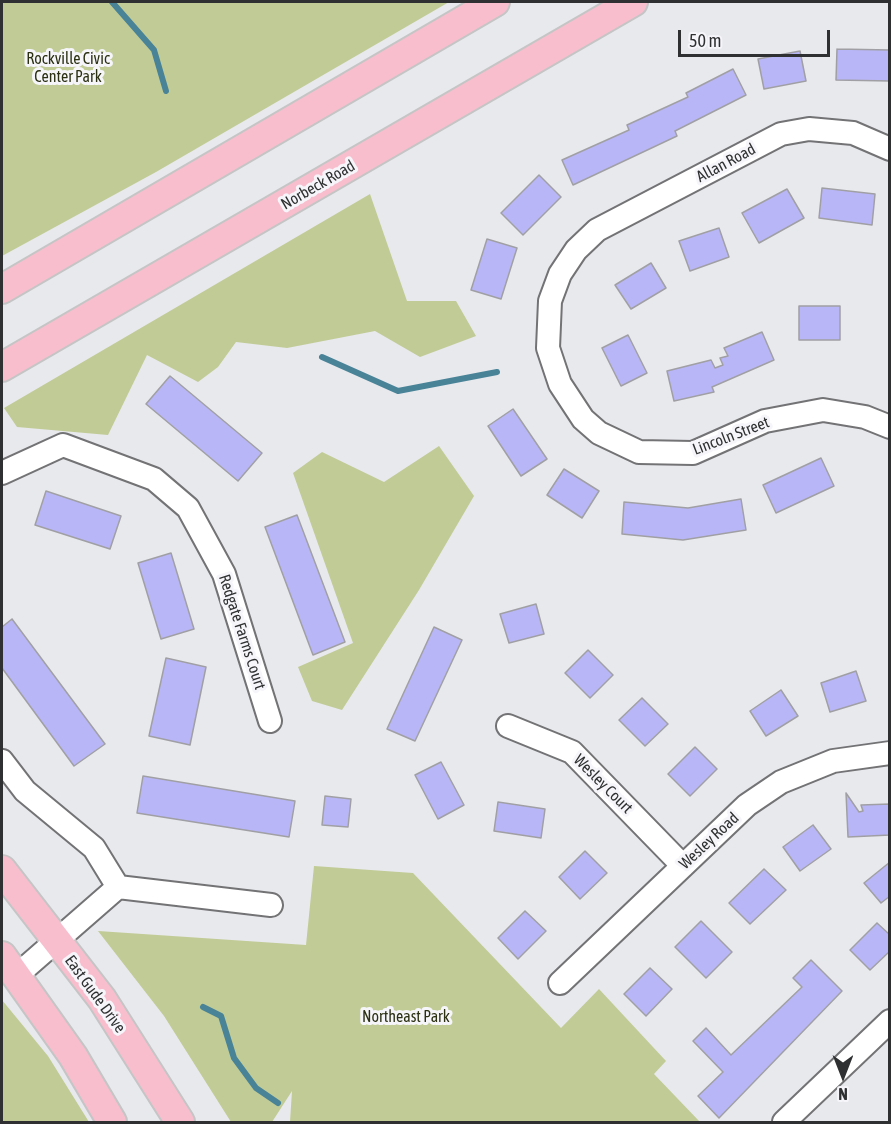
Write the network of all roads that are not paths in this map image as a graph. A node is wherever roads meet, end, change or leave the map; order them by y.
1 (495, 2) edge
2 (633, 2) edge
3 (890, 148) edge
4 (576, 250) joint
5 (2, 290) edge
6 (2, 367) edge
7 (890, 427) edge
8 (2, 473) edge
9 (270, 721) dead end
10 (507, 726) dead end
11 (890, 753) edge
12 (2, 761) edge
13 (683, 866) junction
14 (2, 870) edge
15 (118, 887) junction
16 (271, 905) dead end
17 (56, 940) junction
18 (9, 966) edge
19 (560, 983) dead end
20 (890, 1021) edge
21 (112, 1122) edge
22 (180, 1122) edge
23 (784, 1122) edge

1 - 5 main road
2 - 6 main road, Norbeck Road
3 - 4 street, Allan Road
4 - 7 street, Lincoln Street
8 - 9 street, Redgate Farms Court
10 - 13 street, Wesley Court
11 - 13 street, Wesley Road
12 - 15 street
13 - 19 street, Wesley Road
14 - 17 main road, East Gude Drive
15 - 16 street
15 - 17 street
17 - 18 street
17 - 22 main road, East Gude Drive
18 - 21 main road
20 - 23 street

